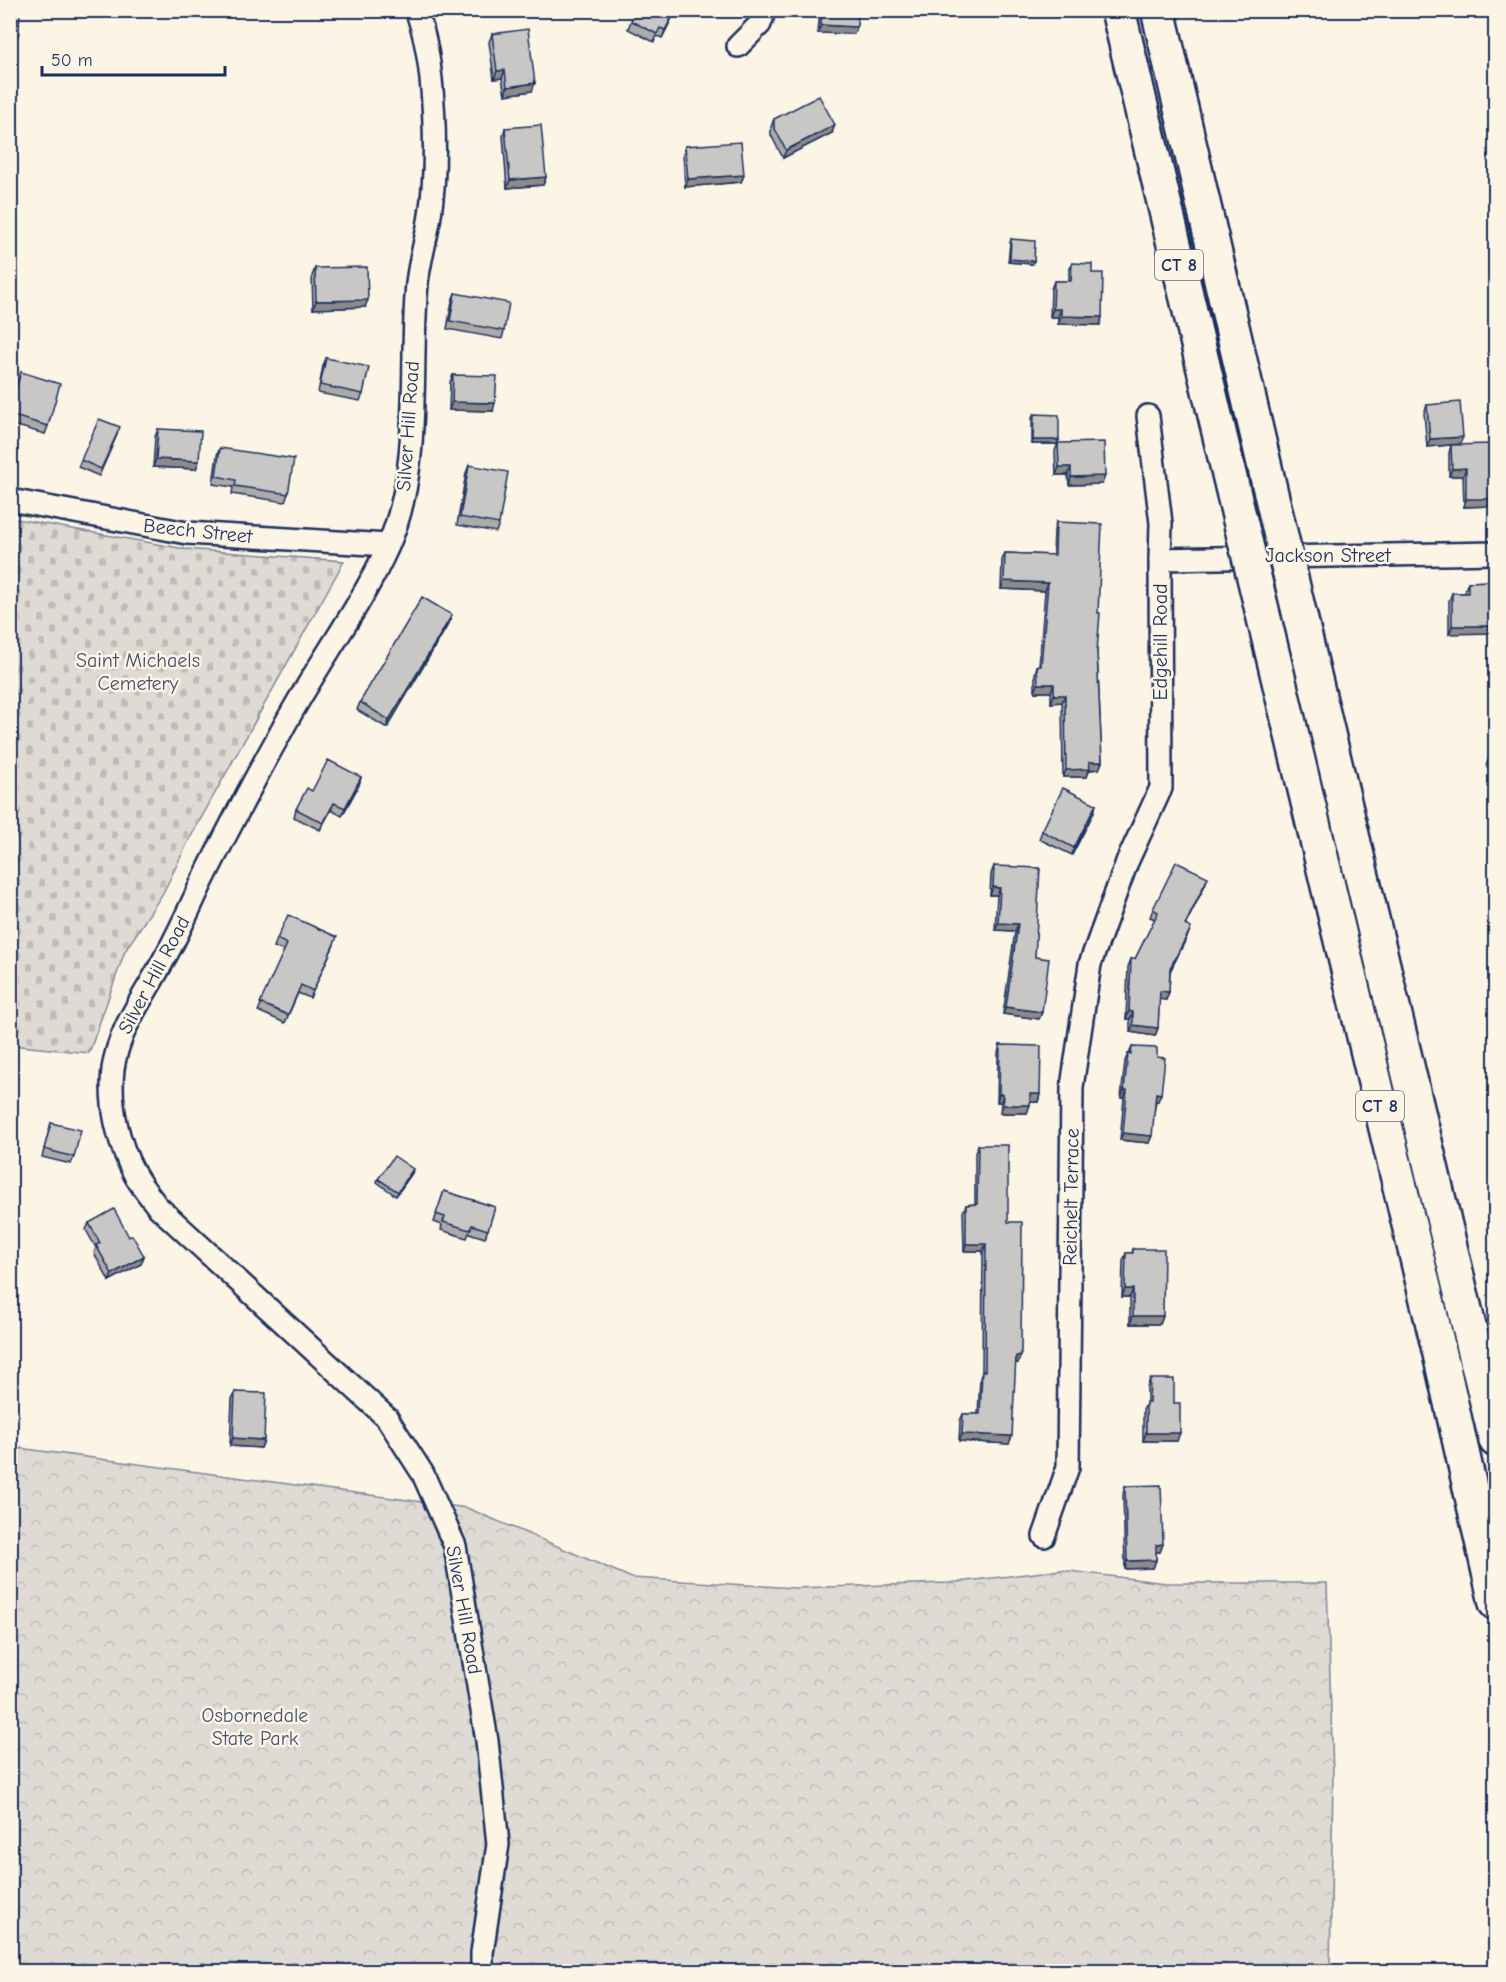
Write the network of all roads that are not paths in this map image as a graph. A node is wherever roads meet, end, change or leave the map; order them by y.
1 (416, 10) edge
2 (765, 10) edge
3 (1118, 10) edge
4 (1158, 10) edge
5 (738, 46) dead end
6 (1148, 416) dead end
7 (10, 500) edge
8 (388, 545) junction
9 (1496, 554) edge
10 (1160, 558) junction
11 (1127, 862) joint
12 (1496, 1440) edge
13 (1044, 1536) dead end
14 (1496, 1603) edge
15 (482, 1971) edge

1 - 8 street, Silver Hill Road
2 - 5 street
3 - 14 highway, CT 8, bridge
4 - 12 highway, CT 8, bridge
6 - 10 street, Edgehill Road
7 - 8 street, Beech Street
8 - 15 street, Silver Hill Road
9 - 10 street, Jackson Street
10 - 11 street, Edgehill Road
11 - 13 street, Reichelt Terrace

